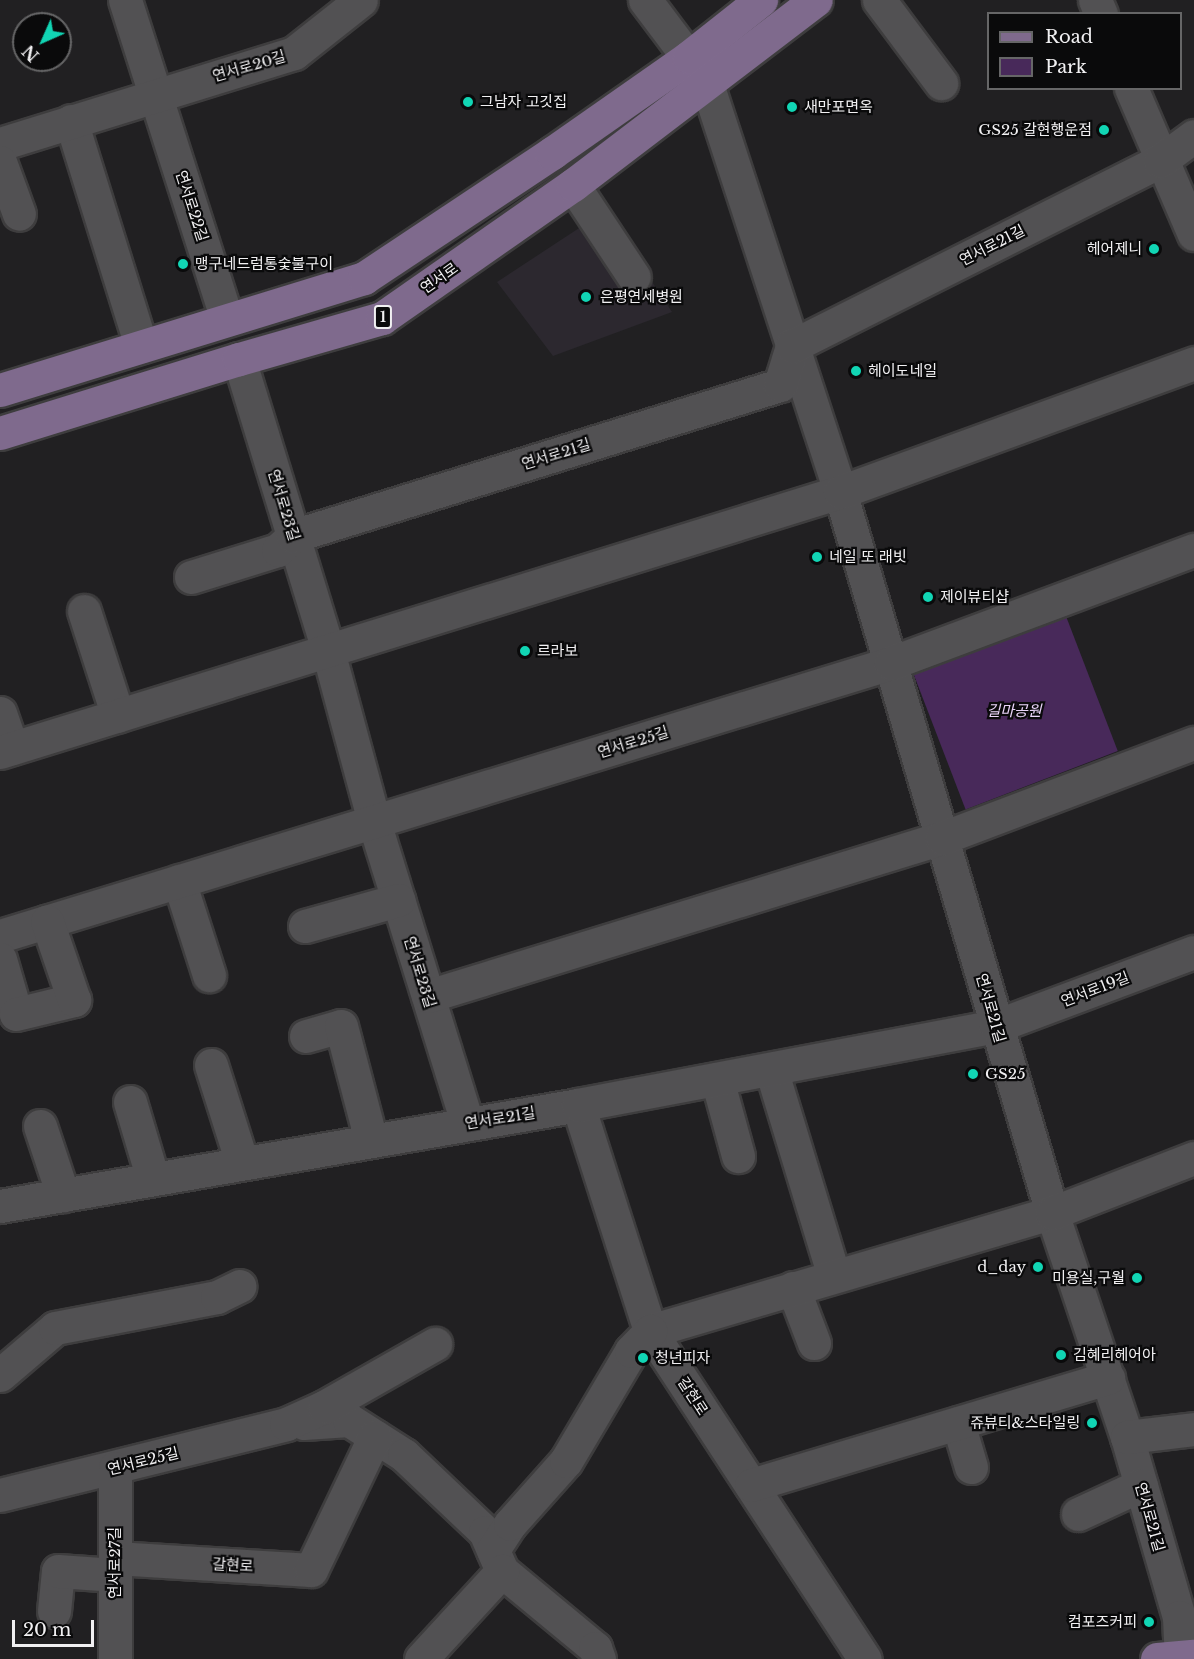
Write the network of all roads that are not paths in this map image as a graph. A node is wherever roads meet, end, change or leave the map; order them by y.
1 (125, 0) edge
2 (361, 0) edge
3 (645, 0) edge
4 (761, 0) edge
5 (816, 0) edge
6 (879, 0) edge
7 (698, 69) junction
8 (941, 83) dead end
9 (1132, 90) edge
10 (156, 93) junction
11 (71, 121) junction
12 (1194, 136) edge
13 (0, 144) edge
14 (1160, 161) junction
15 (0, 162) edge
16 (573, 185) junction
17 (19, 214) dead end
18 (1194, 234) edge
19 (634, 277) dead end
20 (227, 319) junction
21 (141, 346) junction
22 (792, 346) junction
23 (239, 359) junction
24 (1194, 363) edge
25 (0, 390) edge
26 (0, 433) edge
27 (840, 492) junction
28 (293, 536) junction
29 (1191, 560) edge
30 (191, 577) dead end
31 (84, 611) dead end
32 (328, 651) junction
33 (891, 663) junction
34 (0, 713) edge
35 (118, 716) junction
36 (1194, 743) edge
37 (6, 750) edge
38 (374, 822) junction
39 (942, 838) junction
40 (179, 881) junction
41 (398, 900) junction
42 (47, 921) junction
43 (304, 927) dead end
44 (0, 936) edge
45 (1194, 952) edge
46 (0, 959) edge
47 (209, 975) dead end
48 (428, 996) junction
49 (996, 1026) junction
50 (306, 1036) dead end
51 (211, 1065) dead end
52 (771, 1069) junction
53 (717, 1079) junction
54 (130, 1102) dead end
55 (578, 1105) junction
56 (467, 1123) junction
57 (40, 1126) dead end
58 (371, 1140) junction
59 (738, 1156) dead end
60 (1194, 1158) edge
61 (242, 1163) junction
62 (153, 1179) junction
63 (63, 1195) junction
64 (0, 1206) edge
65 (1052, 1213) junction
66 (834, 1276) junction
67 (240, 1286) dead end
68 (793, 1288) junction
69 (650, 1330) junction
70 (814, 1343) dead end
71 (435, 1344) dead end
72 (0, 1374) edge
73 (1108, 1378) junction
74 (958, 1423) junction
75 (286, 1424) junction
76 (1194, 1429) edge
77 (375, 1436) junction
78 (1127, 1437) junction
79 (971, 1467) dead end
80 (115, 1468) junction
81 (751, 1485) junction
82 (1141, 1485) junction
83 (0, 1496) edge
84 (1078, 1514) dead end
85 (497, 1561) junction
86 (115, 1567) junction
87 (54, 1611) dead end
88 (1178, 1658) edge
89 (115, 1659) edge
90 (421, 1659) edge
91 (599, 1659) edge
92 (865, 1659) edge

1 - 10 street, 연서로22길
2 - 10 street, 연서로20길
3 - 7 street
4 - 7 main road, 연서로 / 1
5 - 7 main road, 연서로 / 1
6 - 8 street
7 - 16 main road, 연서로 / 1
7 - 20 main road, 연서로 / 1
7 - 22 street, 연서로21길
9 - 14 street
10 - 11 street
10 - 20 street, 연서로22길
11 - 13 street
11 - 21 street
12 - 14 street
14 - 18 street
14 - 22 street, 연서로21길
15 - 17 street
16 - 19 street
16 - 23 main road, 연서로 / 1
20 - 21 main road, 연서로 / 1
21 - 25 main road, 연서로 / 1
22 - 27 street, 연서로21길
22 - 28 street, 연서로21길
23 - 26 main road, 연서로 / 1
23 - 28 street, 연서로23길
24 - 27 street
27 - 32 street
27 - 33 street, 연서로21길
28 - 30 street
28 - 32 street, 연서로23길
29 - 33 street
31 - 35 street
32 - 35 street
32 - 38 street, 연서로23길
33 - 38 street, 연서로25길
33 - 39 street, 연서로21길
34 - 37 street
35 - 37 street
36 - 39 street
38 - 40 street
38 - 41 street, 연서로23길
39 - 48 street
39 - 49 street, 연서로21길
40 - 42 street
40 - 47 street
41 - 43 street
41 - 48 street, 연서로23길
42 - 44 street
42 - 46 street
45 - 49 street, 연서로19길
48 - 56 street, 연서로23길
49 - 52 street
49 - 65 street, 연서로21길
50 - 58 street
51 - 61 street
52 - 53 street
52 - 66 street
53 - 55 street
53 - 59 street
54 - 62 street
55 - 56 street, 연서로21길
55 - 69 street
56 - 58 street, 연서로21길
57 - 63 street
58 - 61 street, 연서로21길
60 - 65 street
61 - 62 street, 연서로21길
62 - 63 street, 연서로21길
63 - 64 street, 연서로21길
65 - 66 street
65 - 73 street, 연서로21길
66 - 68 street
67 - 72 street
68 - 69 street
68 - 70 street
69 - 81 street, 갈현로
69 - 85 street
71 - 75 street
73 - 74 street
73 - 78 street, 연서로21길
74 - 79 street
74 - 81 street
75 - 77 street
75 - 80 street, 연서로25길
76 - 78 street
77 - 85 street
77 - 86 street, 갈현로
78 - 82 street, 연서로21길
80 - 83 street, 연서로25길
80 - 86 street, 연서로27길
81 - 92 street, 갈현로
82 - 84 street
82 - 88 street, 연서로21길
85 - 90 street
85 - 91 street
86 - 87 street
86 - 89 street, 연서로27길

